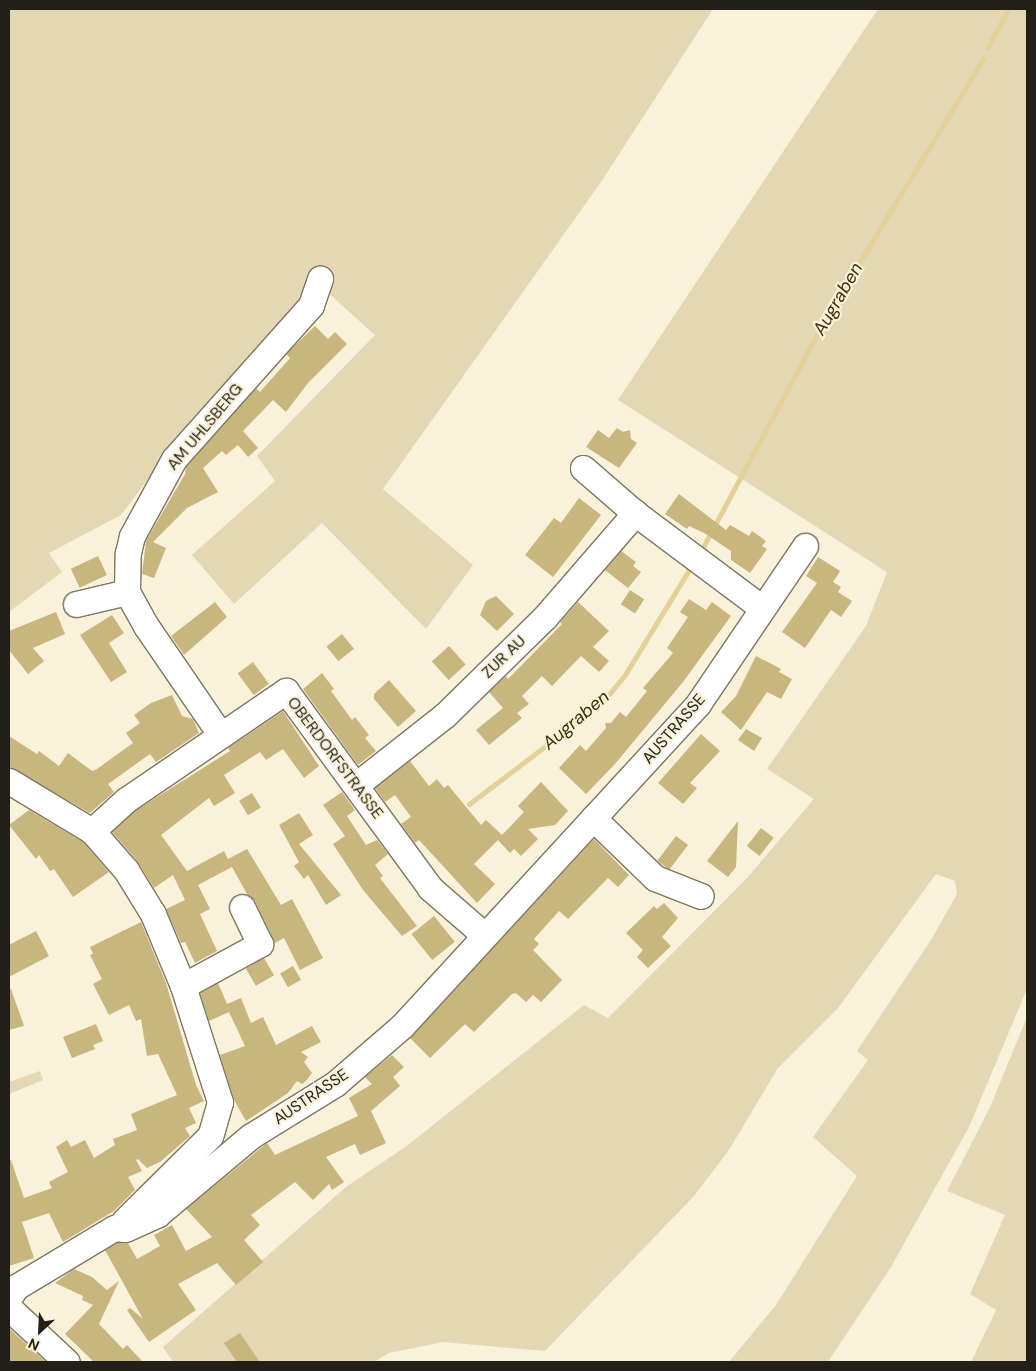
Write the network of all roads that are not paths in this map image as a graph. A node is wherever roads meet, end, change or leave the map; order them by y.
1 (320, 279) dead end
2 (582, 468) dead end
3 (635, 513) junction
4 (805, 546) dead end
5 (127, 592) junction
6 (76, 604) dead end
7 (762, 608) junction
8 (220, 734) junction
9 (356, 785) junction
10 (9, 796) edge
11 (593, 818) junction
12 (92, 831) junction
13 (701, 896) dead end
14 (242, 907) dead end
15 (484, 935) junction
16 (183, 986) junction
17 (114, 1228) junction
18 (9, 1298) edge
19 (9, 1308) edge
20 (67, 1362) edge

1 - 5 street, AM UHLSBERG
2 - 3 street
3 - 7 street
3 - 9 street, ZUR AU
4 - 7 street, AUSTRASSE
5 - 6 street
5 - 8 street
7 - 11 street, AUSTRASSE
8 - 9 street, OBERDORFSTRASSE
8 - 12 street, OBERDORFSTRASSE
9 - 15 street, OBERDORFSTRASSE
10 - 12 street
11 - 13 street
11 - 15 street, AUSTRASSE
12 - 16 street
14 - 16 street
15 - 17 street, AUSTRASSE
16 - 17 street
17 - 18 street, AUSTRASSE
19 - 20 street

